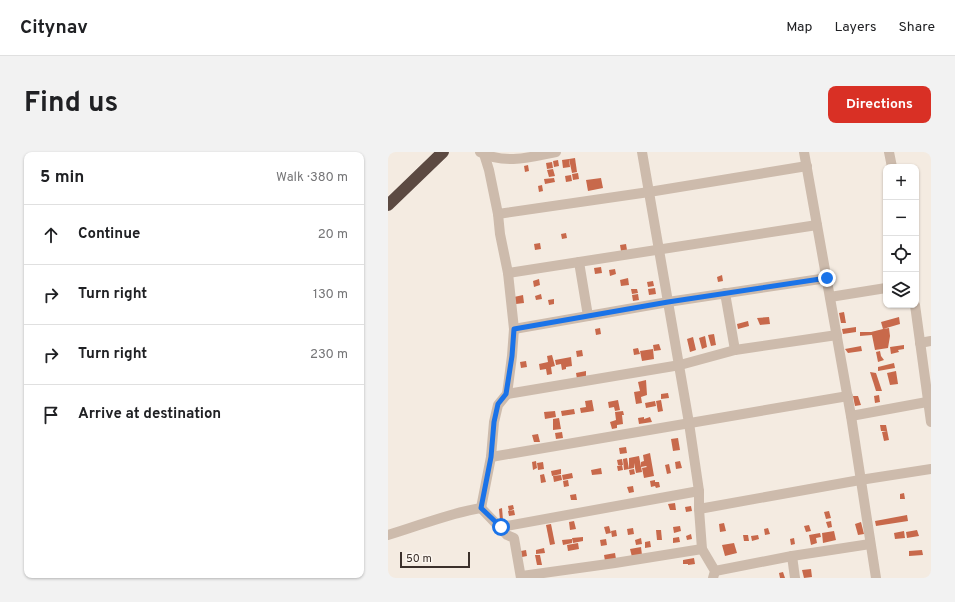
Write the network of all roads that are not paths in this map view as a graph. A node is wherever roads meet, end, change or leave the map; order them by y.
1 (443, 152) edge
2 (556, 152) edge
3 (642, 152) edge
4 (804, 152) edge
5 (889, 152) edge
6 (482, 153) edge
7 (891, 164) edge
8 (807, 166) junction
9 (650, 192) junction
10 (388, 205) edge
11 (498, 214) junction
12 (817, 225) junction
13 (660, 249) junction
14 (579, 262) junction
15 (508, 273) junction
16 (827, 278) junction
17 (883, 288) edge
18 (725, 293) junction
19 (830, 297) junction
20 (668, 302) junction
21 (915, 308) edge
22 (588, 316) junction
23 (514, 329) junction
24 (837, 335) junction
25 (931, 341) edge
26 (920, 343) junction
27 (734, 350) junction
28 (680, 366) junction
29 (506, 394) junction
30 (848, 396) junction
31 (927, 402) junction
32 (851, 416) junction
33 (931, 422) edge
34 (689, 423) junction
35 (491, 457) junction
36 (931, 470) edge
37 (860, 480) junction
38 (699, 491) junction
39 (481, 508) junction
40 (699, 509) junction
41 (501, 527) junction
42 (388, 535) edge
43 (870, 544) junction
44 (702, 549) junction
45 (792, 556) junction
46 (714, 574) edge
47 (522, 577) edge
48 (795, 578) edge
49 (876, 578) edge

1 - 10 highway
2 - 6 street
3 - 9 street
4 - 8 street
5 - 7 street
6 - 11 street
8 - 9 street
8 - 12 street
9 - 11 street
9 - 13 street
11 - 15 street
12 - 13 street
12 - 16 street
13 - 14 street
13 - 20 street
14 - 15 street
14 - 22 street
15 - 23 street
16 - 18 street
16 - 19 street
17 - 19 street
18 - 20 street
18 - 27 street
19 - 24 street
20 - 22 street
20 - 28 street
21 - 26 street
22 - 23 street
23 - 29 street
24 - 27 street
24 - 30 street
25 - 26 street
26 - 31 street
27 - 28 street
28 - 29 street
28 - 34 street
29 - 35 street
30 - 32 street
30 - 34 street
31 - 32 street
31 - 33 street
32 - 37 street
34 - 35 street
34 - 38 street
35 - 39 street
36 - 37 street
37 - 40 street
37 - 43 street
38 - 40 street
38 - 41 street
39 - 41 street
39 - 42 street
40 - 44 street
41 - 47 street
43 - 45 street
43 - 49 street
44 - 46 street
44 - 47 street
45 - 46 street
45 - 48 street

